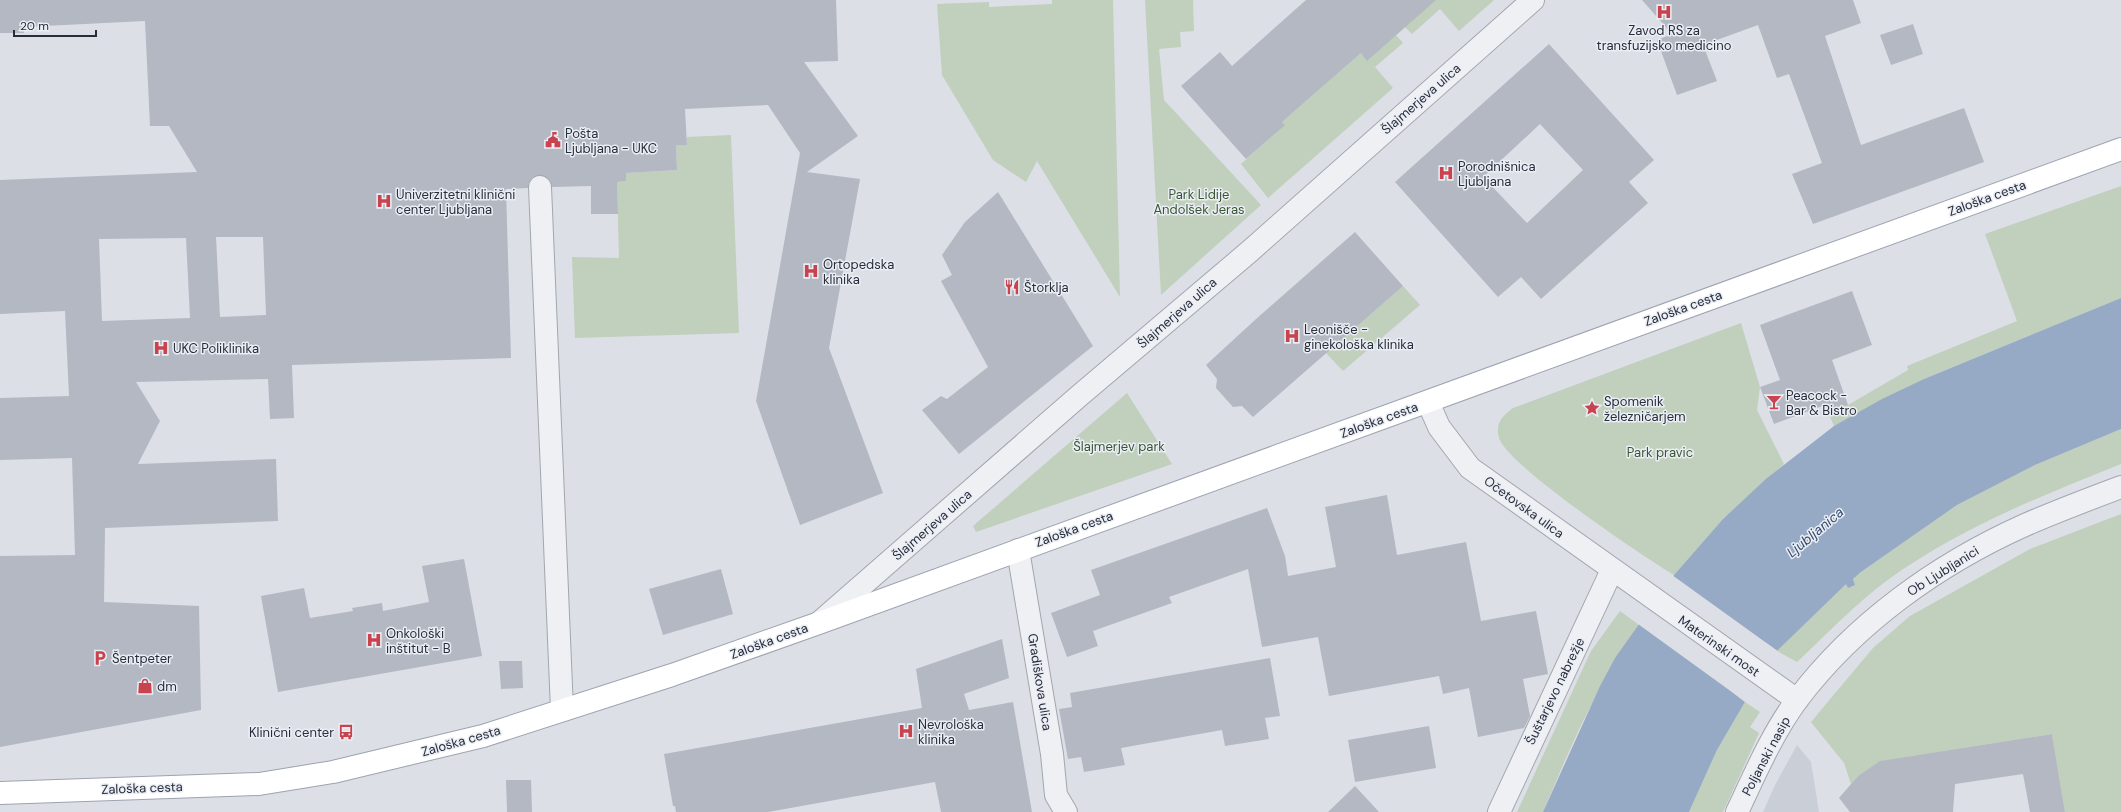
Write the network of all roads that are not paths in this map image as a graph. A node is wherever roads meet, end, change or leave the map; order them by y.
1 (1533, 0) edge
2 (2121, 149) edge
3 (540, 187) dead end
4 (1428, 402) junction
5 (2121, 487) edge
6 (1018, 550) junction
7 (1612, 570) junction
8 (1641, 591) joint
9 (819, 623) junction
10 (1797, 700) junction
11 (562, 710) junction
12 (0, 793) edge
13 (1066, 812) edge
14 (1499, 812) edge
15 (1738, 812) edge

1 - 9 street, Šlajmerjeva ulica
2 - 4 main road, Zaloška cesta
3 - 11 street
4 - 6 main road, Zaloška cesta
4 - 7 street, Očetovska ulica
5 - 10 street, Ob Ljubljanici
6 - 9 main road, Zaloška cesta
6 - 13 street, Gradiškova ulica
7 - 8 street, Očetovska ulica
7 - 14 street, Šuštarjevo nabrežje
8 - 10 street, Materinski most
9 - 11 main road, Zaloška cesta
10 - 15 street, Poljanski nasip
11 - 12 main road, Zaloška cesta

